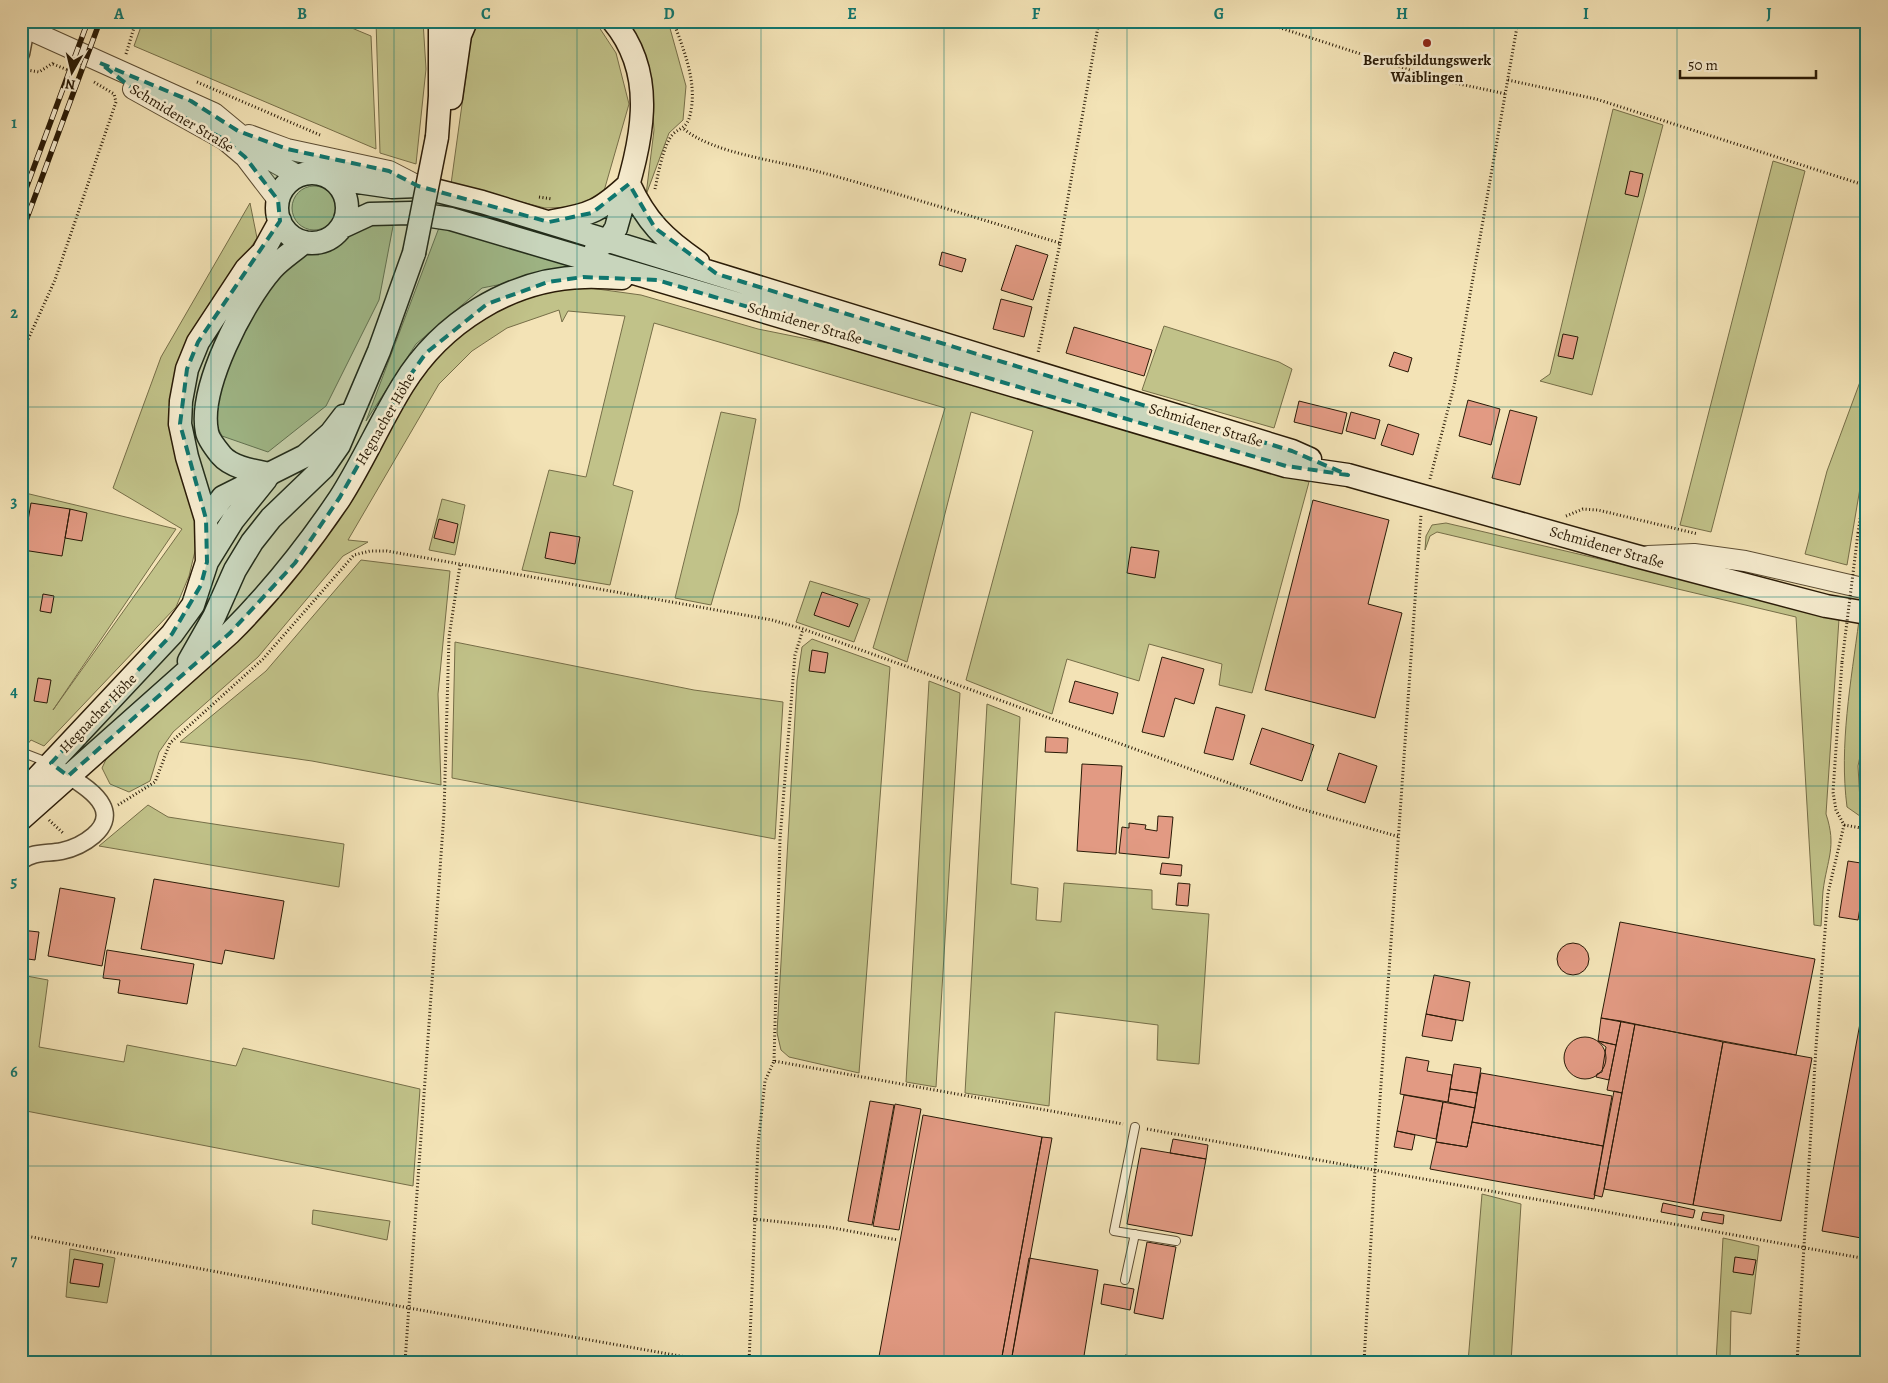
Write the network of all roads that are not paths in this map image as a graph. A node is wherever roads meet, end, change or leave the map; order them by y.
1 (440, 21) edge
2 (466, 21) edge
3 (614, 21) edge
4 (24, 27) edge
5 (21, 54) edge
6 (100, 63) junction
7 (238, 131) junction
8 (437, 133) junction
9 (299, 176) junction
10 (330, 178) junction
11 (629, 184) junction
12 (418, 186) junction
13 (279, 211) junction
14 (550, 222) junction
15 (342, 227) junction
16 (608, 241) junction
17 (304, 242) junction
18 (581, 258) junction
19 (717, 274) junction
20 (657, 280) junction
21 (1031, 382) junction
22 (358, 398) junction
23 (270, 474) junction
24 (206, 520) junction
25 (1636, 556) junction
26 (207, 562) junction
27 (1867, 589) edge
28 (1867, 613) edge
29 (180, 677) junction
30 (21, 752) edge
31 (59, 769) junction
32 (21, 795) edge
33 (21, 819) edge
34 (21, 861) edge
35 (1135, 1127) road end
36 (1135, 1234) junction
37 (1176, 1241) dead end
38 (1125, 1280) dead end

1 - 8 main road
2 - 8 main road
3 - 11 main road
4 - 5 street
4 - 6 street, Schmidener Straße
6 - 7 street, Schmidener Straße
6 - 13 street, Schmidener Straße
7 - 9 street, Schmidener Straße
7 - 12 street, Schmidener Straße
8 - 22 main road, Hegnacher Höhe, bridge
9 - 10 main road
9 - 13 main road
10 - 12 main road, Schmidener Straße
10 - 15 main road
11 - 14 main road
11 - 16 main road
11 - 19 main road, Schmidener Straße
12 - 14 main road, Schmidener Straße
13 - 17 main road
13 - 24 main road, Hegnacher Höhe
14 - 16 main road, Schmidener Straße
15 - 17 main road
15 - 18 main road, Schmidener Straße
16 - 18 main road
16 - 19 main road, Schmidener Straße
17 - 23 main road
18 - 20 main road, Schmidener Straße
19 - 21 main road, Schmidener Straße
20 - 21 main road, Schmidener Straße
20 - 29 main road, Hegnacher Höhe
21 - 25 main road, Schmidener Straße
22 - 23 main road, Hegnacher Höhe
22 - 29 main road, Hegnacher Höhe
23 - 24 main road, Hegnacher Höhe
23 - 26 main road, Hegnacher Höhe
24 - 26 main road, Hegnacher Höhe
25 - 27 street
25 - 28 main road, Schmidener Straße
26 - 31 main road, Hegnacher Höhe
29 - 31 main road, Hegnacher Höhe
30 - 31 lane
31 - 32 main road, Hegnacher Höhe
31 - 33 main road, Hegnacher Höhe
31 - 34 street, Hegnacher Höhe
35 - 36 lane
36 - 37 lane
36 - 38 lane

